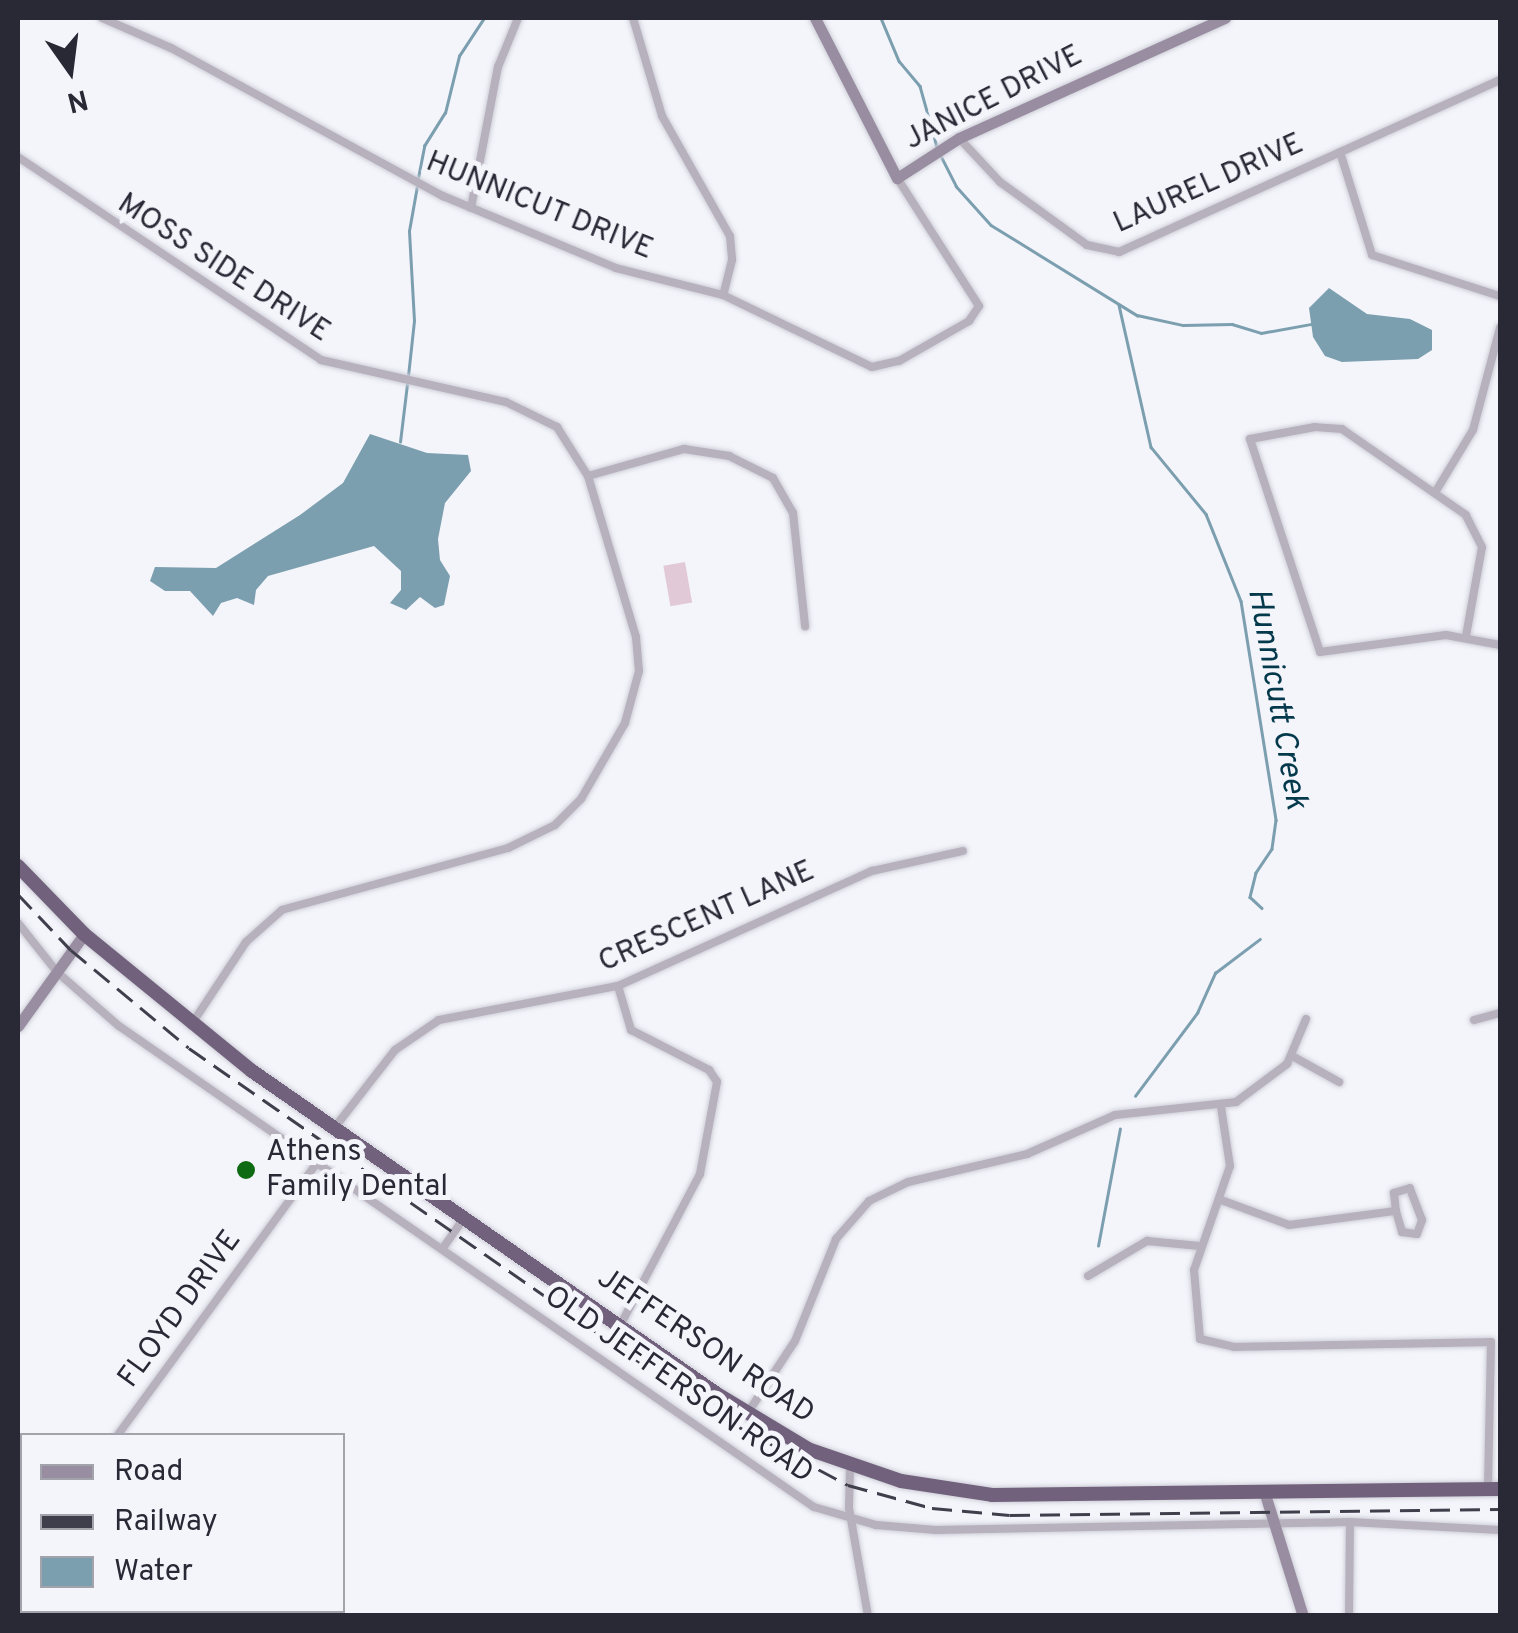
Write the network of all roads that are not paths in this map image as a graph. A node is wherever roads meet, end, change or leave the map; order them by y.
1 (102, 18) edge
2 (518, 18) edge
3 (633, 18) edge
4 (815, 18) edge
5 (1225, 18) edge
6 (1500, 80) edge
7 (959, 138) junction
8 (1340, 152) junction
9 (18, 157) edge
10 (897, 178) junction
11 (471, 208) junction
12 (723, 295) junction
13 (1500, 296) edge
14 (1500, 328) edge
15 (588, 476) junction
16 (1436, 492) junction
17 (805, 626) dead end
18 (1466, 636) junction
19 (1500, 645) edge
20 (963, 851) dead end
21 (18, 866) edge
22 (18, 922) edge
23 (84, 934) junction
24 (57, 972) junction
25 (618, 986) junction
26 (1500, 1013) edge
27 (1306, 1019) dead end
28 (1474, 1020) dead end
29 (191, 1025) junction
30 (18, 1026) edge
31 (1292, 1056) junction
32 (1339, 1082) dead end
33 (1220, 1107) junction
34 (334, 1127) junction
35 (317, 1163) junction
36 (1221, 1200) junction
37 (1396, 1211) junction
38 (465, 1216) junction
39 (1200, 1246) junction
40 (443, 1248) junction
41 (1088, 1276) dead end
42 (620, 1326) junction
43 (747, 1414) junction
44 (119, 1433) edge
45 (850, 1467) junction
46 (1494, 1489) edge
47 (1264, 1491) junction
48 (850, 1518) junction
49 (1350, 1522) junction
50 (1272, 1523) junction
51 (1500, 1530) edge
52 (868, 1616) edge
53 (1303, 1616) edge
54 (1348, 1616) edge

1 - 11 street, HUNNICUT DRIVE
2 - 11 street
3 - 12 street
4 - 10 street
5 - 7 street, JANICE DRIVE
6 - 8 street, LAUREL DRIVE
7 - 8 street, LAUREL DRIVE
7 - 10 street, JANICE DRIVE
8 - 13 street
9 - 15 street, MOSS SIDE DRIVE
10 - 12 street, HUNNICUT DRIVE
11 - 12 street, HUNNICUT DRIVE
14 - 16 street
15 - 17 street
15 - 29 street, MOSS SIDE DRIVE
16 - 18 street
16 - 18 street
18 - 19 street
20 - 25 street, CRESCENT LANE
21 - 23 highway, JEFFERSON ROAD
22 - 24 street, OLD JEFFERSON ROAD
23 - 24 street
23 - 29 highway, JEFFERSON ROAD
24 - 30 street
24 - 35 street, OLD JEFFERSON ROAD
25 - 34 street, CRESCENT LANE
25 - 42 street
26 - 28 street
27 - 31 street
29 - 34 highway, JEFFERSON ROAD
31 - 32 street
31 - 33 street
33 - 36 street
33 - 43 street
34 - 38 highway, JEFFERSON ROAD
35 - 40 street, OLD JEFFERSON ROAD
35 - 44 street, FLOYD DRIVE
36 - 37 street
36 - 39 street
37 - 37 street
38 - 40 street
38 - 42 highway, JEFFERSON ROAD
39 - 41 street
39 - 46 street
40 - 48 street, OLD JEFFERSON ROAD
42 - 43 highway, JEFFERSON ROAD
43 - 45 highway, JEFFERSON ROAD
45 - 47 highway, JEFFERSON ROAD
45 - 48 street
46 - 47 highway, JEFFERSON ROAD
47 - 50 street
48 - 50 street, OLD JEFFERSON ROAD
48 - 52 street
49 - 50 street, OLD JEFFERSON ROAD
49 - 51 street, OLD JEFFERSON ROAD
49 - 54 street
50 - 53 street

